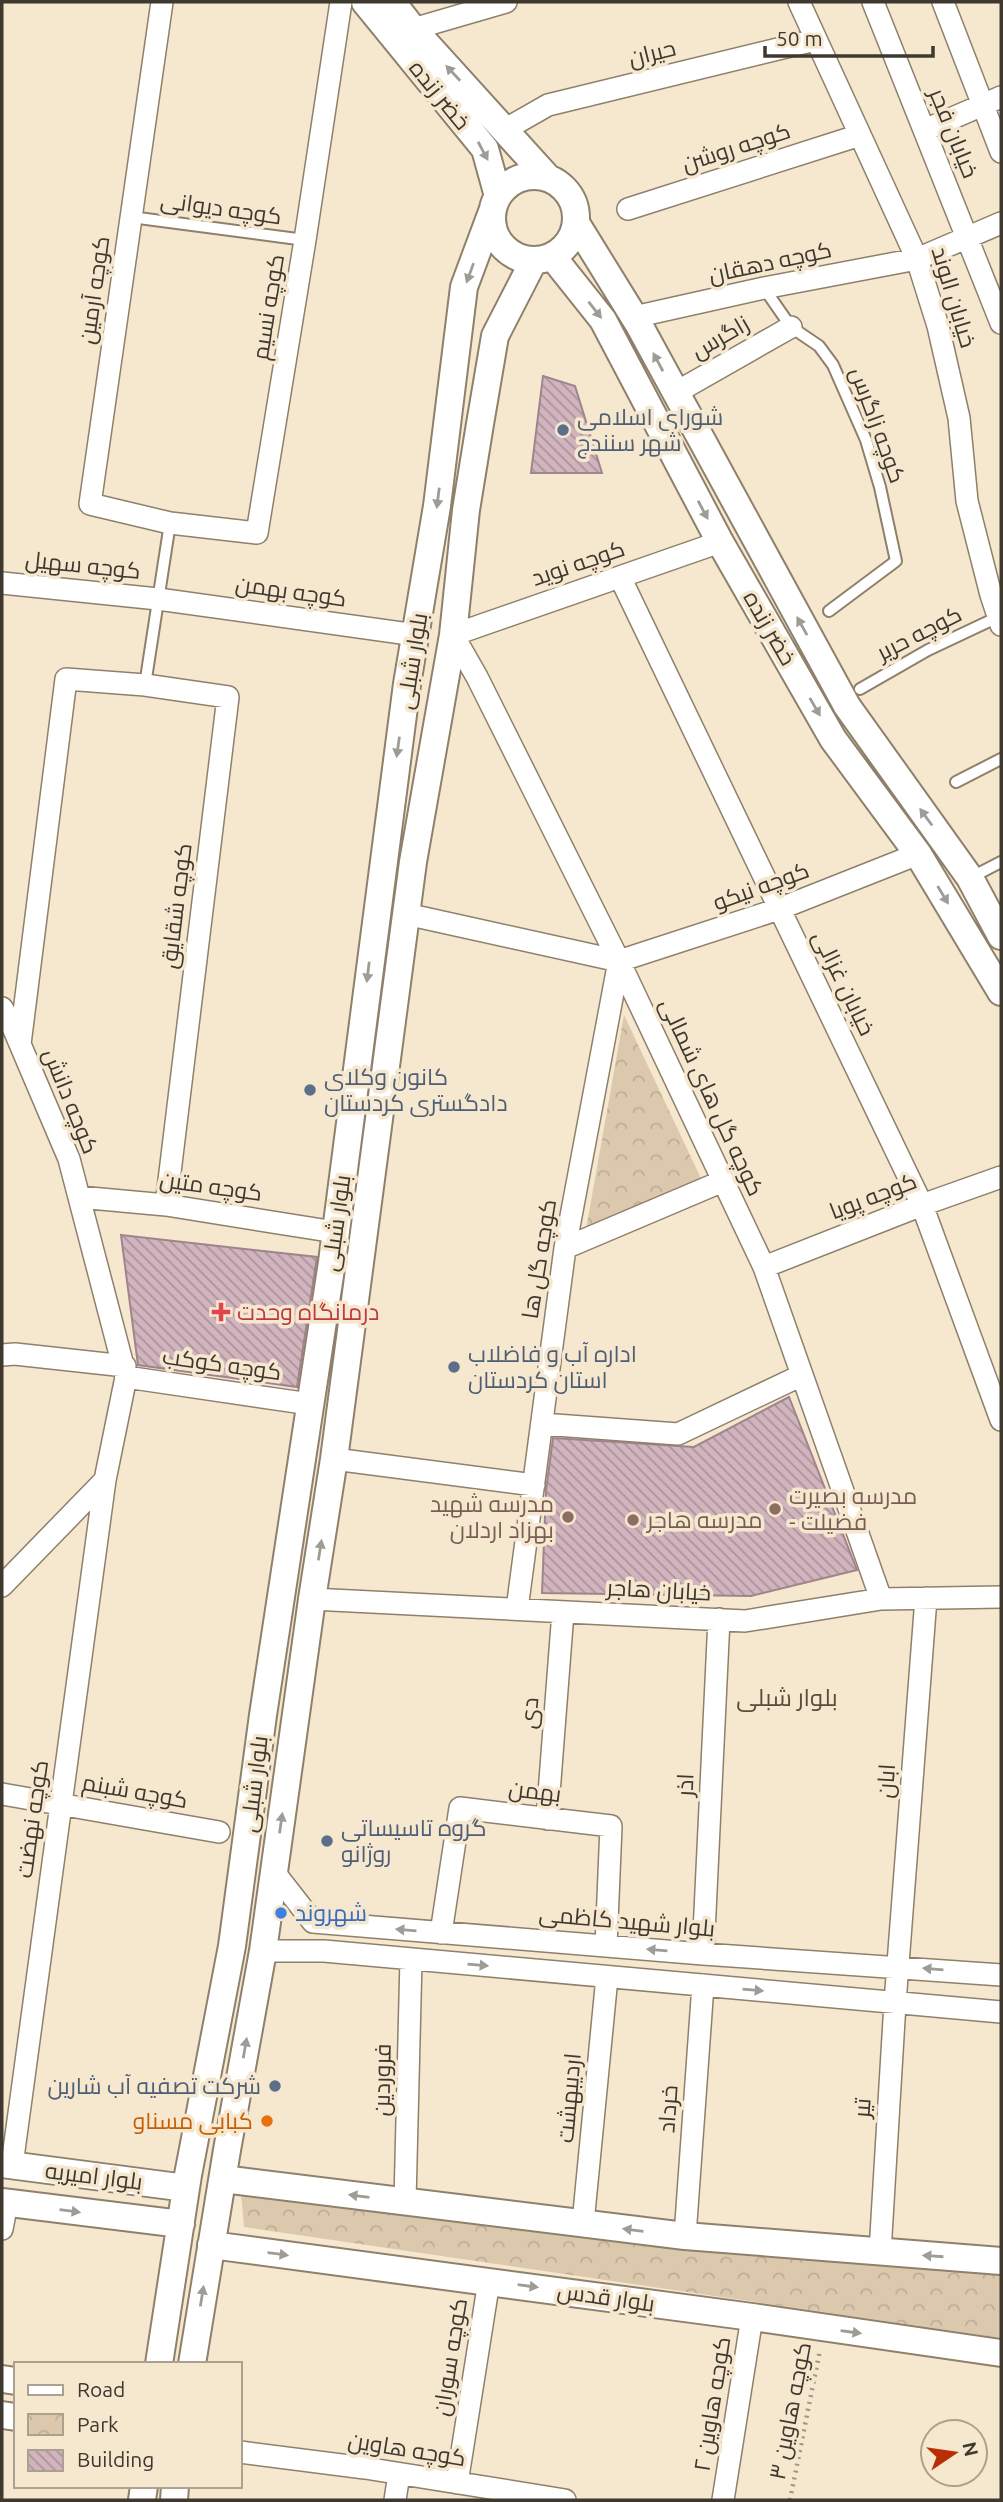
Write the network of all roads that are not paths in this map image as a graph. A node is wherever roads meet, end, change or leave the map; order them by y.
1 (162, 2) edge
2 (341, 2) edge
3 (365, 2) edge
4 (392, 2) edge
5 (506, 2) edge
6 (799, 2) edge
7 (873, 2) edge
8 (943, 2) edge
9 (413, 29) junction
10 (815, 40) junction
11 (991, 100) edge
12 (506, 129) junction
13 (925, 130) junction
14 (860, 135) junction
15 (1001, 152) edge
16 (548, 178) junction
17 (496, 202) junction
18 (628, 209) dead end
19 (131, 217) junction
20 (576, 223) junction
21 (1001, 223) edge
22 (966, 237) junction
23 (305, 240) junction
24 (543, 258) junction
25 (917, 259) junction
26 (764, 288) junction
27 (634, 317) junction
28 (1001, 323) edge
29 (792, 327) junction
30 (675, 393) junction
31 (170, 523) junction
32 (720, 542) junction
33 (620, 577) junction
34 (2, 583) edge
35 (158, 599) junction
36 (829, 611) dead end
37 (1000, 621) edge
38 (416, 635) junction
39 (453, 635) junction
40 (145, 685) junction
41 (860, 688) dead end
42 (1001, 759) edge
43 (956, 782) dead end
44 (918, 854) junction
45 (1001, 862) edge
46 (970, 878) junction
47 (779, 909) junction
48 (406, 915) junction
49 (1001, 936) edge
50 (619, 961) junction
51 (1001, 992) edge
52 (2, 1008) edge
53 (11, 1049) edge
54 (1001, 1177) edge
55 (723, 1181) junction
56 (79, 1197) junction
57 (166, 1205) junction
58 (922, 1205) junction
59 (335, 1232) junction
60 (565, 1248) junction
61 (764, 1267) junction
62 (2, 1355) edge
63 (126, 1371) junction
64 (802, 1375) junction
65 (310, 1404) junction
66 (1001, 1420) edge
67 (542, 1424) junction
68 (334, 1459) junction
69 (105, 1480) junction
70 (534, 1485) junction
71 (2, 1586) edge
72 (1001, 1597) edge
73 (926, 1598) junction
74 (312, 1599) junction
75 (881, 1600) junction
76 (517, 1609) junction
77 (564, 1612) junction
78 (719, 1619) junction
79 (2, 1794) edge
80 (61, 1804) junction
81 (547, 1819) junction
82 (219, 1832) dead end
83 (274, 1872) junction
84 (441, 1933) junction
85 (606, 1946) junction
86 (263, 1951) junction
87 (703, 1954) junction
88 (411, 1959) junction
89 (899, 1966) junction
90 (1001, 1975) edge
91 (607, 1977) junction
92 (703, 1985) junction
93 (895, 2003) junction
94 (1001, 2012) edge
95 (7, 2165) edge
96 (223, 2179) junction
97 (186, 2188) junction
98 (405, 2202) junction
99 (5, 2203) edge
100 (583, 2223) junction
101 (181, 2224) junction
102 (2, 2229) edge
103 (685, 2236) junction
104 (211, 2245) junction
105 (880, 2252) junction
106 (1001, 2261) edge
107 (489, 2281) junction
108 (752, 2317) junction
109 (1001, 2353) edge
110 (159, 2362) edge
111 (192, 2362) edge
112 (242, 2452) edge
113 (399, 2474) junction
114 (457, 2483) junction
115 (395, 2500) edge
116 (557, 2500) edge
117 (723, 2500) edge

1 - 19 street, کوچه آرمین
2 - 23 street, کوچه نسیم
3 -> 17 street, خضر زنده
4 - 9 street, خضر زنده
5 - 9 street
6 - 10 street, خیابان الوند
7 - 13 street, خیابان فجر
8 - 11 street
12 -> 9 street, خضر زنده
10 - 12 street, حیران
10 - 14 street, خیابان الوند
11 - 13 street
11 - 15 street
12 - 16 street, خضر زنده
13 - 22 street, خیابان فجر
14 - 18 street, کوچه روشن
14 - 25 street, خیابان الوند
16 - 17 street
16 - 20 street
17 - 24 street
17 -> 38 street, بلوار شبلی
19 - 23 lane, کوچه دیوانی
19 - 31 street, کوچه آرمین
20 - 24 street
20 - 27 street, خضر زنده
21 - 22 street, کوچه دهقان
22 - 25 street, کوچه دهقان
22 - 28 street, خیابان فجر
23 - 31 street, کوچه نسیم
24 -> 32 street, خضر زنده
24 - 39 street, بلوار شبلی
25 - 26 street, کوچه دهقان
25 - 37 street, خیابان الوند
26 - 27 street, کوچه دهقان
26 - 29 lane, کوچه زاگرس
30 -> 27 street, خضر زنده
29 - 30 street, زاگرس
29 - 36 lane, کوچه زاگرس
46 -> 30 street, خضر زنده
31 - 35 lane
32 - 33 street, کوچه نوید
32 -> 44 street, خضر زنده
33 - 39 street, کوچه نوید
33 - 47 street, خیابان غزالی
34 - 35 street, کوچه سهیل
35 - 38 street, کوچه بهمن
35 - 40 lane
37 - 41 lane, کوچه حریر
38 - 39 street
38 -> 59 street, بلوار شبلی
39 - 48 street, بلوار شبلی
39 - 50 street, کوچه گل های شمالی
40 - 53 street, کوچه دانش
40 - 57 street, کوچه شقایق
42 - 43 lane
44 - 47 street, کوچه نیکو
44 -> 51 street, خضر زنده
45 - 46 lane
46 - 49 street, خضر زنده
47 - 50 street, کوچه نیکو
47 - 58 street, خیابان غزالی
48 - 50 street
48 - 68 street, بلوار شبلی
50 - 55 street, کوچه گل های شمالی
50 - 60 street, کوچه گل ها
52 - 53 street
53 - 56 street, کوچه دانش
54 - 58 street, کوچه پویا
55 - 60 street
55 - 61 street, کوچه گل های شمالی
56 - 57 street, کوچه متین
56 - 63 street, کوچه دانش
57 - 59 street, کوچه متین
58 - 61 street, کوچه پویا
58 - 66 street, خیابان غزالی
59 - 65 street, بلوار شبلی
60 - 67 street, کوچه گل ها
61 - 64 street, کوچه گل های شمالی
62 - 63 street, کوچه کوکب
63 - 65 street, کوچه کوکب
63 - 69 street, کوچه نهضت
64 - 67 street
64 - 75 street, کوچه گل های شمالی
65 - 97 street, بلوار شبلی
67 - 70 street, کوچه گل ها
68 - 70 street
74 -> 68 street, بلوار شبلی
69 - 71 street
69 - 80 street, کوچه نهضت
70 - 76 street, کوچه گل ها
72 - 73 street, خیابان هاجر
73 - 75 street, خیابان هاجر
73 - 89 street, ابان
74 - 76 street, خیابان هاجر
83 -> 74 street, بلوار شبلی
75 - 78 street, خیابان هاجر
76 - 77 street, خیابان هاجر
77 - 78 street, خیابان هاجر
77 - 81 street, دی
78 - 87 street, اذر
79 - 80 street, کوچه شبنم
80 - 82 street, کوچه شبنم
80 - 95 street, کوچه نهضت
81 - 84 street, بهمن
81 - 85 street, بهمن
84 -> 83 street, بلوار شهید کاظمی
83 - 86 street, بلوار شبلی
84 - 85 street, بلوار شهید کاظمی
87 -> 85 street, بلوار شهید کاظمی
86 - 88 street
96 -> 86 street, بلوار شبلی
87 - 89 street, بلوار شهید کاظمی
88 -> 91 street
88 - 98 street, فروردین
90 -> 89 street, بلوار شهید کاظمی
89 - 93 street, تیر
91 - 92 street
91 - 100 street, اردیبهشت
92 -> 93 street
92 - 103 street, خرداد
93 - 94 street
93 - 105 street, تیر
95 - 97 street, بلوار امیریه
98 -> 96 street
96 - 104 street, بلوار شبلی
97 - 101 street, بلوار شبلی
98 - 100 street
99 -> 101 street, بلوار امیریه
99 - 102 street
103 -> 100 street
101 - 110 street, بلوار شبلی
103 - 105 street
104 -> 107 street, بلوار قدس
111 -> 104 street, بلوار شبلی
106 -> 105 street
107 -> 108 street, بلوار قدس
107 - 114 street, کوچه سوران
108 -> 109 street, بلوار قدس
108 - 117 street, کوچه هاوین ۲
112 - 113 street, کوچه هاوین
113 - 114 street, کوچه هاوین
113 - 115 street
114 - 116 street, کوچه هاوین

